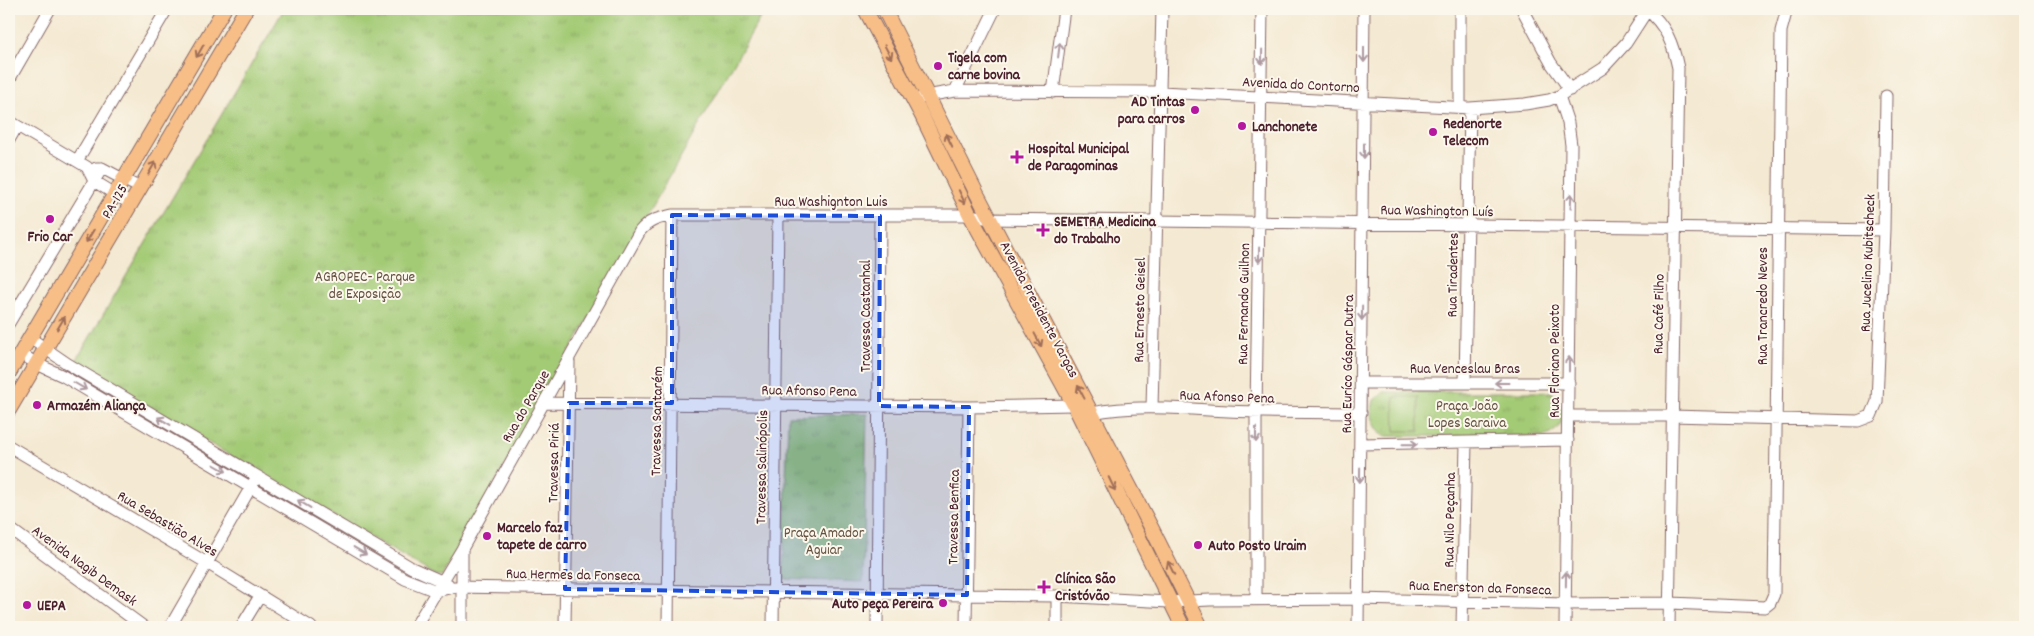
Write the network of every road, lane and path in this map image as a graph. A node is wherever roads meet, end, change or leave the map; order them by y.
1 (50, 9) edge
2 (167, 9) edge
3 (224, 9) edge
4 (246, 9) edge
5 (865, 9) edge
6 (884, 9) edge
7 (995, 9) edge
8 (1064, 9) edge
9 (1162, 9) edge
10 (1262, 9) edge
11 (1364, 9) edge
12 (1460, 9) edge
13 (1522, 9) edge
14 (1647, 9) edge
15 (1787, 9) edge
16 (215, 25) junction
17 (230, 34) junction
18 (9, 80) edge
19 (955, 91) junction
20 (1053, 92) junction
21 (1161, 92) junction
22 (1564, 93) junction
23 (1261, 96) junction
24 (1886, 96) dead end
25 (920, 99) junction
26 (1364, 102) junction
27 (1465, 108) junction
28 (164, 112) junction
29 (179, 122) junction
30 (13, 123) edge
31 (9, 140) edge
32 (77, 161) junction
33 (87, 167) junction
34 (102, 168) junction
35 (124, 179) junction
36 (94, 182) junction
37 (140, 188) junction
38 (115, 194) junction
39 (131, 204) junction
40 (672, 215) junction
41 (970, 215) junction
42 (778, 216) junction
43 (880, 216) junction
44 (990, 219) junction
45 (1156, 221) junction
46 (1260, 222) junction
47 (1363, 223) junction
48 (1468, 226) junction
49 (1569, 227) junction
50 (1675, 228) junction
51 (1777, 230) junction
52 (1884, 230) junction
53 (9, 324) edge
54 (30, 338) junction
55 (46, 349) junction
56 (20, 353) junction
57 (568, 360) junction
58 (36, 364) junction
59 (9, 373) edge
60 (1362, 383) junction
61 (1465, 383) junction
62 (1568, 383) junction
63 (544, 403) junction
64 (569, 403) junction
65 (672, 403) junction
66 (776, 404) junction
67 (1074, 405) junction
68 (879, 406) junction
69 (969, 407) junction
70 (1152, 408) junction
71 (9, 410) edge
72 (1256, 412) junction
73 (1092, 413) junction
74 (1361, 413) junction
75 (1569, 416) junction
76 (1671, 416) junction
77 (1777, 418) junction
78 (1568, 440) junction
79 (1466, 443) junction
80 (1361, 444) junction
81 (9, 446) edge
82 (254, 481) junction
83 (9, 528) edge
84 (462, 549) junction
85 (207, 563) junction
86 (442, 580) junction
87 (458, 587) junction
88 (565, 589) junction
89 (669, 590) junction
90 (436, 591) junction
91 (774, 591) junction
92 (878, 593) junction
93 (967, 594) junction
94 (260, 596) junction
95 (1057, 596) junction
96 (1358, 599) junction
97 (1256, 600) junction
98 (1462, 601) junction
99 (1169, 602) junction
100 (1187, 602) junction
101 (1670, 603) junction
102 (1770, 603) joint
103 (1566, 604) junction
104 (144, 627) edge
105 (170, 627) edge
106 (242, 627) edge
107 (312, 627) edge
108 (415, 627) edge
109 (462, 627) edge
110 (565, 627) edge
111 (668, 627) edge
112 (773, 627) edge
113 (877, 627) edge
114 (966, 627) edge
115 (1057, 627) edge
116 (1183, 627) edge
117 (1201, 627) edge
118 (1358, 627) edge
119 (1462, 627) edge
120 (1565, 627) edge
121 (1669, 627) edge

1 - 18 street
2 - 32 street
3 - 16 main road, PA-125
4 - 17 main road, PA-125 / PA-125
5 -> 25 main road, Avenida Presidente Vargas
6 - 25 main road, Avenida Presidente Vargas
7 - 19 street
20 -> 8 street
9 - 21 street, Rua Ernesto Geisel
10 -> 23 street, Rua Fernando Guilhon
11 -> 26 street, Rua Euríco Gáspar Dutra
12 - 27 street, Rua Tiradentes
13 - 22 street, Rua Floriano Peixoto
14 - 22 street, Avenida do Contorno
14 - 50 street, Rua Café Filho
15 - 51 street, Rua Trancredo Neves
16 - 17 main road
16 -> 28 main road, PA-125
17 - 29 main road, PA-125 / PA-125
19 - 20 street, Avenida do Contorno
19 - 25 street, Avenida do Contorno
20 - 21 street, Avenida do Contorno
21 - 23 street, Avenida do Contorno
21 - 45 street, Rua Ernesto Geisel
22 - 27 street, Avenida do Contorno
49 -> 22 street, Rua Floriano Peixoto
23 - 26 street, Avenida do Contorno
23 - 46 street, Rua Fernando Guilhon
24 - 52 street, Rua Jucelino Kubitscheck
25 -> 41 main road, Avenida Presidente Vargas
44 -> 25 main road, Avenida Presidente Vargas
26 - 27 street, Avenida do Contorno
26 -> 47 street, Rua Euríco Gáspar Dutra
27 - 48 street, Rua Tiradentes
28 - 29 main road
28 - 35 main road, PA-125
37 -> 29 main road, PA-125 / PA-125
30 - 31 street
30 - 32 street
32 - 33 street
33 - 34 street
33 - 36 street
34 - 35 street
34 - 36 street
35 - 37 street
35 - 38 main road, PA-125
36 - 38 street
36 - 53 street
37 - 39 main road, PA-125 / PA-125
38 - 39 street
38 -> 54 main road, PA-125
55 -> 39 main road, PA-125 / PA-125
40 - 42 street, Rua Washignton Luis
40 - 57 street, Rua do Parque
40 - 65 street, Travessa Santarém
41 - 43 street, Rua Washignton Luis
41 - 44 street, Rua Washignton Luis
41 -> 67 main road, Avenida Presidente Vargas
42 - 43 street, Rua Washignton Luis
42 - 66 street, Travessa Salinópolis
43 - 68 street, Travessa Castanhal
44 - 45 street, Rua Washington Luís
73 -> 44 main road, Avenida Presidente Vargas
45 - 46 street, Rua Washington Luís
45 - 70 street, Rua Ernesto Geisel
46 - 47 street, Rua Washington Luís
46 -> 72 street, Rua Fernando Guilhon
47 - 48 street, Rua Washington Luís
47 -> 60 street, Rua Euríco Gáspar Dutra
48 - 49 street, Rua Washington Luís
48 - 61 street, Rua Tiradentes
49 - 50 street, Rua Washington Luís
62 -> 49 street, Rua Floriano Peixoto
50 - 51 street, Rua Washington Luís
50 - 76 street, Rua Café Filho
51 - 52 street, Rua Washington Luís
51 - 77 street, Rua Trancredo Neves
52 - 77 street, Rua Jucelino Kubitscheck
54 - 55 street
54 - 56 main road, PA-125
55 - 58 main road, PA-125 / PA-125
82 -> 55 street
56 - 58 street
56 - 59 main road, PA-125
57 - 63 street, Rua do Parque
57 - 64 street, Travessa Piriá
58 - 71 main road, PA-125 / PA-125
58 -> 82 street
60 - 61 street, Rua Venceslau Bras
60 - 74 street, Rua Euríco Gáspar Dutra
62 -> 61 street, Rua Venceslau Bras
62 - 75 street, Rua Floriano Peixoto
63 - 64 street, Rua Afonso Pena
63 - 84 street, Rua do Parque
64 - 65 street, Rua Afonso Pena
64 - 88 street, Travessa Piriá
65 - 66 street, Rua Afonso Pena
65 - 89 street, Travessa Santarém
66 - 68 street, Rua Afonso Pena
66 - 91 street, Travessa Salinópolis
67 - 69 street, Rua Afonso Pena
67 -> 99 main road, Avenida Presidente Vargas
68 - 69 street, Rua Afonso Pena
68 - 92 street, Travessa Castanhal
69 - 93 street, Travessa Benfica
70 - 72 street, Rua Afonso Pena
70 - 73 street, Rua Afonso Pena
72 - 74 street, Rua Afonso Pena
72 -> 97 street, Rua Fernando Guilhon
100 -> 73 main road, Avenida Presidente Vargas
74 - 80 street, Rua Euríco Gáspar Dutra
75 - 76 street
75 - 78 street, Rua Floriano Peixoto
76 - 77 street
76 - 101 street, Rua Café Filho
77 - 102 street, Rua Trancredo Neves
78 - 79 street
103 -> 78 street, Rua Floriano Peixoto
80 -> 79 street
79 - 98 street, Rua Nilo Peçanha
80 -> 96 street, Rua Euríco Gáspar Dutra
81 - 85 street, Rua Sebastião Alves
82 - 85 street
86 -> 82 street
82 -> 90 street
83 - 104 street, Avenida Nagib Demask
84 - 86 street, Rua do Parque
84 - 87 street
85 - 94 street, Rua Sebastião Alves
85 - 105 street
86 - 87 street
86 - 90 street, Rua do Parque
87 - 88 street, Rua Hermes da Fonseca
87 - 90 street, Rua Hermes da Fonseca
87 - 109 street
88 - 89 street, Rua Hermes da Fonseca
88 - 110 street, Travessa Piriá
89 - 91 street, Rua Hermes da Fonseca
89 - 111 street, Travessa Santarém
90 - 108 street, Rua do Parque
91 - 92 street, Rua Hermes da Fonseca
91 - 112 street, Travessa Salinópolis
92 - 93 street, Rua Hermes da Fonseca
92 - 113 street, Travessa Castanhal
93 - 95 street, Rua Hermes da Fonseca
93 - 114 street, Travessa Benfica
94 - 106 street
94 - 107 street, Rua Sebastião Alves
95 - 99 street, Rua Hermes da Fonseca
95 - 115 street
96 - 97 street, Rua Enerston da Fonseca
96 - 98 street, Rua Enerston da Fonseca
96 - 118 street, Rua Euríco Gáspar Dutra
97 - 100 street, Rua Enerston da Fonseca
98 - 103 street, Rua Enerston da Fonseca
98 - 119 street, Rua Nilo Peçanha
99 - 100 street, Rua Hermes da Fonseca
99 - 116 main road, Avenida Presidente Vargas
100 - 117 main road, Avenida Presidente Vargas
101 - 102 street, Rua Enerston da Fonseca
101 - 103 street, Rua Enerston da Fonseca
101 - 121 street, Rua Café Filho
103 - 120 street, Rua Floriano Peixoto

